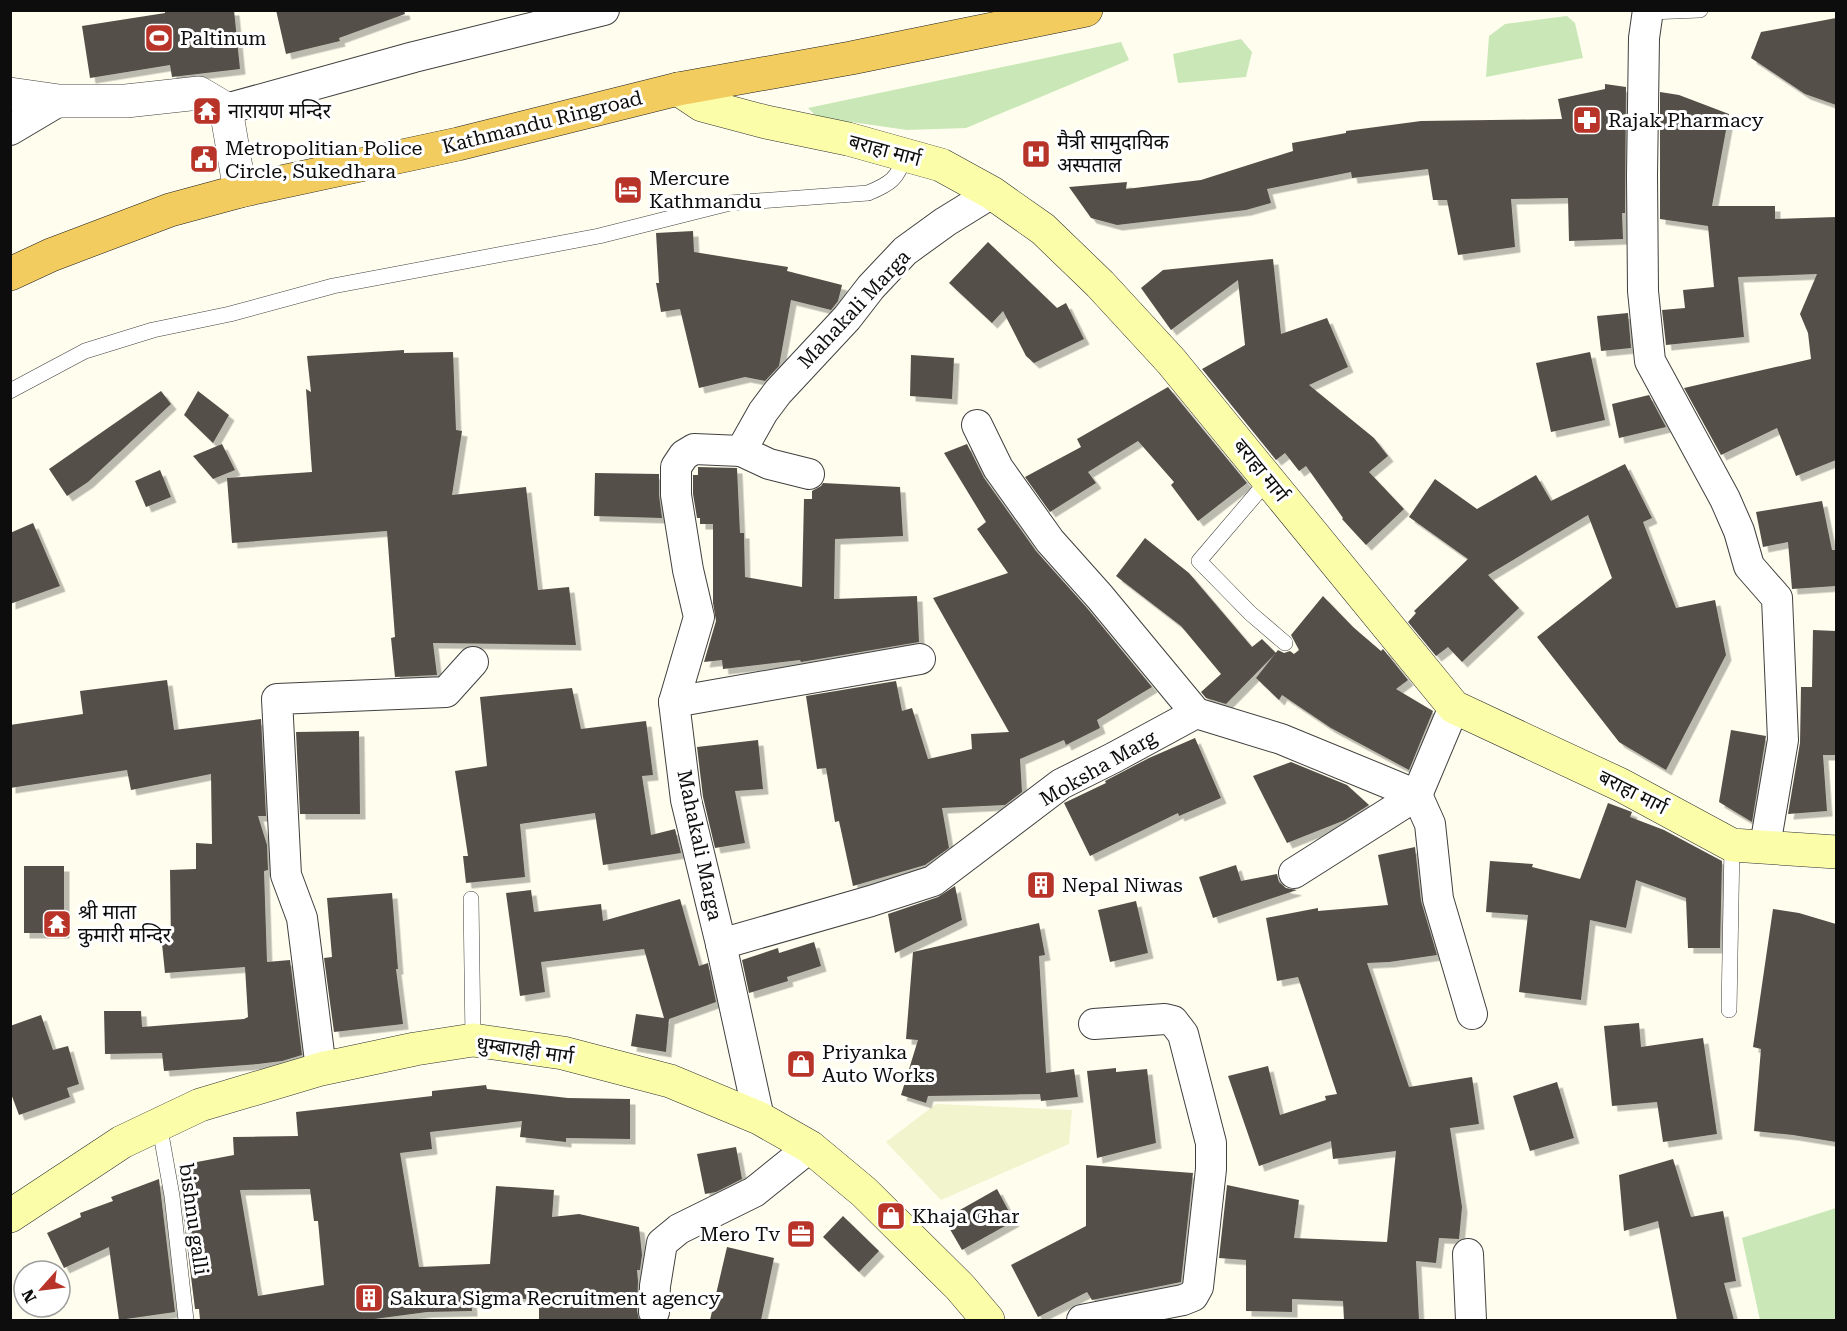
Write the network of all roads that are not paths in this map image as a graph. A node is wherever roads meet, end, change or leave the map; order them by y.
1 (604, 10) edge
2 (1086, 10) edge
3 (1700, 10) edge
4 (1648, 11) edge
5 (678, 89) junction
6 (10, 94) edge
7 (59, 101) junction
8 (226, 109) junction
9 (10, 130) edge
10 (905, 155) junction
11 (240, 191) junction
12 (993, 193) junction
13 (10, 274) edge
14 (10, 392) edge
15 (977, 425) dead end
16 (741, 450) junction
17 (809, 474) dead end
18 (1269, 479) junction
19 (1285, 643) dead end
20 (920, 659) dead end
21 (473, 662) dead end
22 (674, 702) junction
23 (1454, 707) junction
24 (1196, 713) junction
25 (1417, 795) junction
26 (1732, 845) junction
27 (1765, 846) junction
28 (1836, 852) edge
29 (1294, 873) dead end
30 (471, 898) dead end
31 (722, 944) junction
32 (1729, 1010) dead end
33 (1472, 1014) dead end
34 (1094, 1024) dead end
35 (473, 1040) junction
36 (321, 1069) junction
37 (759, 1118) junction
38 (159, 1123) junction
39 (810, 1147) junction
40 (10, 1216) edge
41 (1468, 1254) dead end
42 (654, 1312) dead end
43 (186, 1320) edge
44 (988, 1320) edge
45 (1082, 1320) edge
46 (1471, 1320) edge

1 - 8 street
2 - 5 highway, Kathmandu Ringroad
3 - 4 lane
4 - 27 street
5 - 10 main road, बराहा मार्ग
5 - 11 highway, Kathmandu Ringroad
6 - 7 street
7 - 8 street
7 - 9 street
8 - 11 street
10 - 12 main road, बराहा मार्ग
10 - 14 lane
11 - 13 highway, Kathmandu Ringroad
12 - 16 street, Mahakali Marga
12 - 18 main road, बराहा मार्ग
15 - 24 street
16 - 17 street, Mahakali Marga
16 - 22 street, Mahakali Marga
18 - 19 lane
18 - 23 main road, बराहा मार्ग
20 - 22 street
21 - 36 street
22 - 31 street, Mahakali Marga
23 - 25 street
23 - 26 main road, बराहा मार्ग
24 - 25 street
24 - 31 street, Moksha Marg
25 - 29 street
25 - 33 street
26 - 27 main road, बराहा मार्ग
26 - 32 lane
27 - 28 main road, बराहा मार्ग
30 - 35 lane
31 - 37 street, Mahakali Marga
34 - 45 street
35 - 36 main road, धुम्बाराही मार्ग
35 - 37 main road, धुम्बाराही मार्ग
36 - 38 main road, धुम्बाराही मार्ग
37 - 39 main road, धुम्बाराही मार्ग
38 - 40 main road, धुम्बाराही मार्ग
38 - 43 lane, bishnu galli
39 - 42 street
39 - 44 main road, धुम्बाराही मार्ग
41 - 46 street

